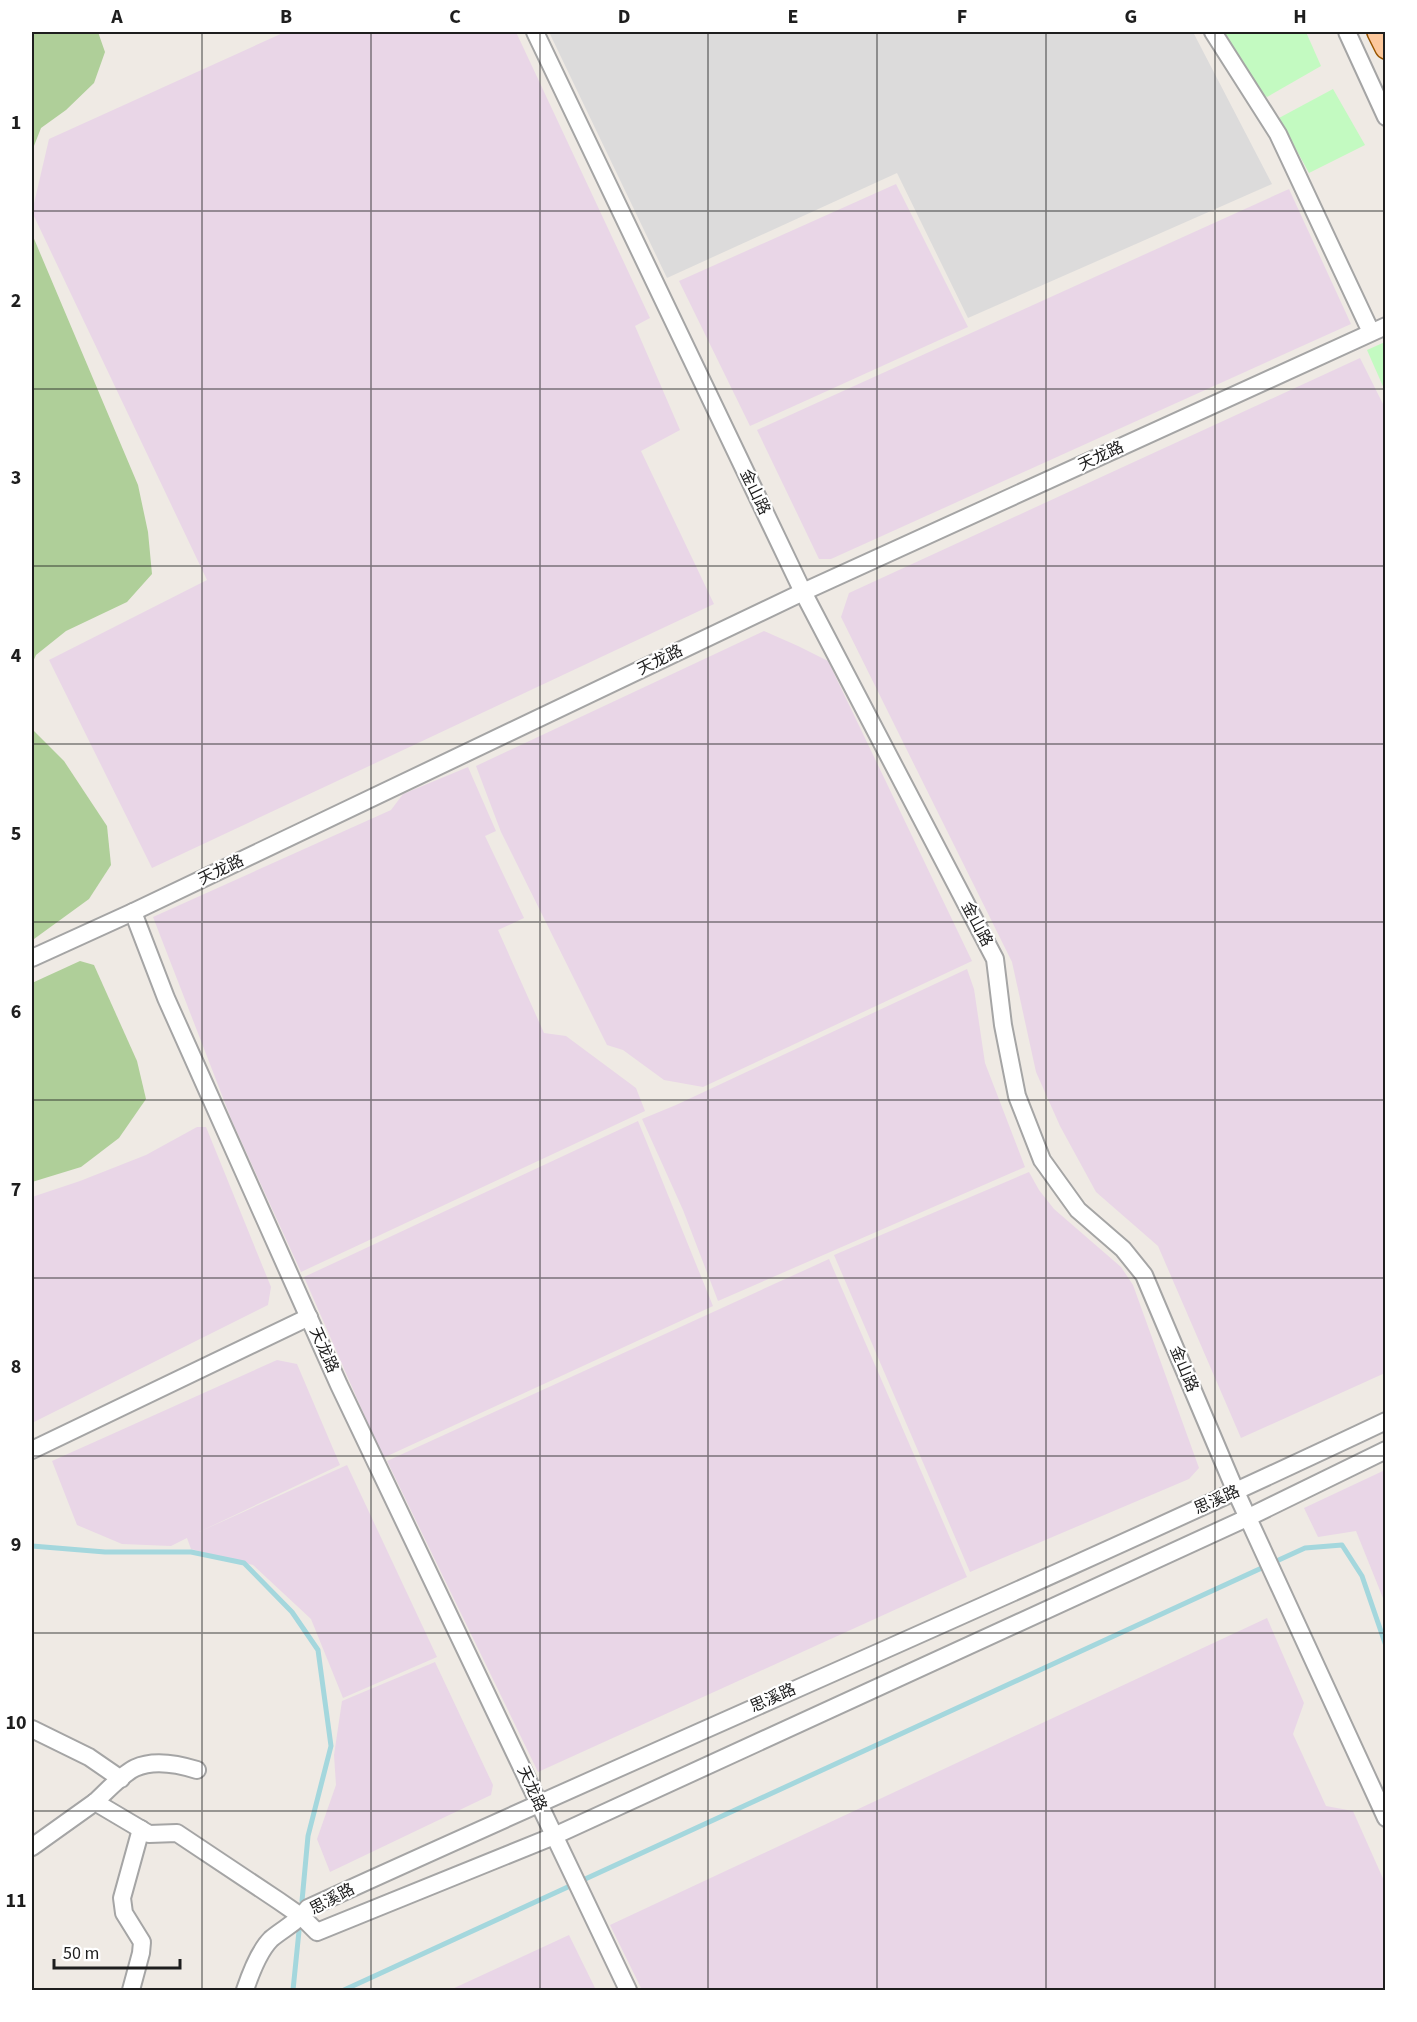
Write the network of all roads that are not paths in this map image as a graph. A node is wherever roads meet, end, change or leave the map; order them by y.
1 (535, 32) edge
2 (1213, 32) edge
3 (1347, 32) edge
4 (1377, 32) edge
5 (1386, 48) edge
6 (1386, 117) edge
7 (1378, 329) edge
8 (803, 592) junction
9 (133, 912) junction
10 (32, 958) edge
11 (309, 1317) junction
12 (1386, 1421) edge
13 (32, 1450) edge
14 (1386, 1450) edge
15 (1236, 1492) junction
16 (1249, 1517) junction
17 (32, 1729) edge
18 (197, 1770) dead end
19 (121, 1779) junction
20 (95, 1802) junction
21 (538, 1803) junction
22 (1386, 1818) edge
23 (141, 1829) junction
24 (554, 1836) junction
25 (32, 1847) edge
26 (302, 1917) junction
27 (131, 1990) edge
28 (245, 1990) edge
29 (628, 1990) edge

1 - 8 street, 金山路
2 - 7 street
3 - 6 street
4 - 5 main road
7 - 8 street, 天龙路
8 - 9 street, 天龙路
8 - 15 street, 金山路
9 - 10 street
9 - 11 street, 天龙路
11 - 13 street
11 - 21 street, 天龙路
12 - 15 street, 思溪路
14 - 16 street, 思溪路
15 - 16 street, 金山路
15 - 21 street, 思溪路
16 - 22 street, 金山路
16 - 24 street, 思溪路
17 - 19 street
18 - 19 street
19 - 20 street
20 - 23 street
20 - 25 street
21 - 24 street, 天龙路
21 - 26 street, 思溪路
23 - 26 street
23 - 27 street
24 - 26 street, 思溪路
24 - 29 street, 天龙路
26 - 28 street

